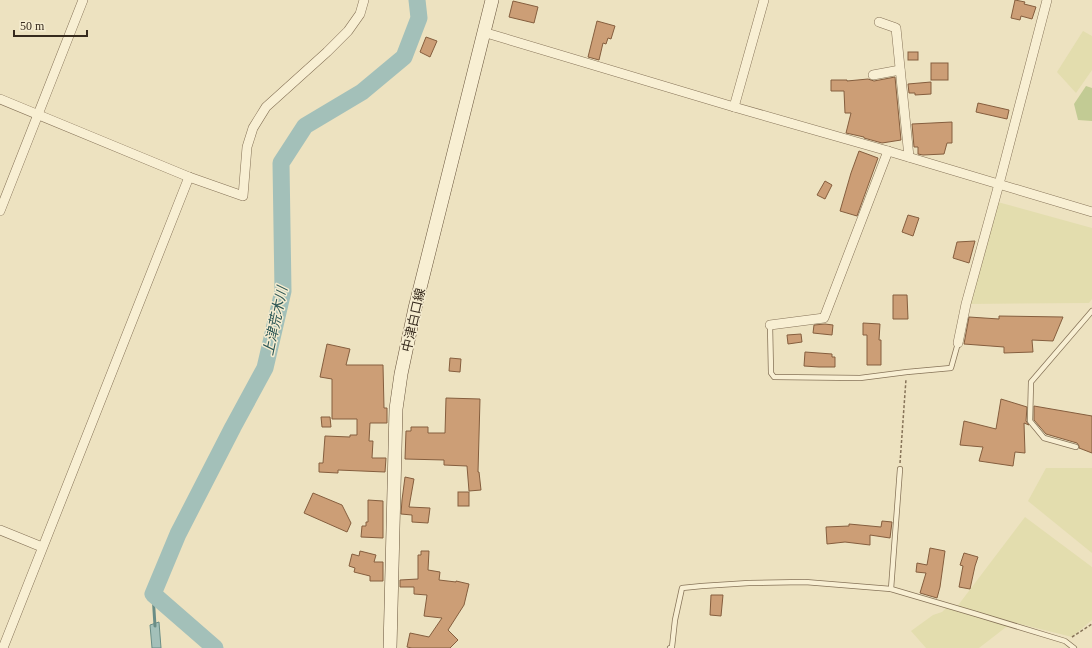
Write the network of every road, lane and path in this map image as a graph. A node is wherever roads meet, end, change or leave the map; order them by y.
1 (83, 0) edge
2 (364, 0) edge
3 (492, 0) edge
4 (764, 0) edge
5 (1047, 0) edge
6 (879, 22) dead end
7 (484, 32) junction
8 (900, 70) junction
9 (873, 75) dead end
10 (0, 99) edge
11 (734, 107) junction
12 (38, 114) junction
13 (888, 151) junction
14 (908, 157) junction
15 (189, 177) junction
16 (999, 184) junction
17 (0, 211) edge
18 (1092, 212) edge
19 (1092, 311) edge
20 (770, 325) joint
21 (958, 343) joint
22 (907, 372) junction
23 (1076, 447) dead end
24 (900, 469) joint
25 (0, 530) edge
26 (42, 547) junction
27 (891, 590) junction
28 (1092, 624) edge
29 (1065, 641) junction
30 (3, 648) edge
31 (390, 648) edge
32 (670, 648) edge
33 (1074, 648) edge

1 - 12 street
2 - 15 street
3 - 7 main road, 中津白口線
4 - 11 street
5 - 16 street
6 - 8 street
7 - 11 street
7 - 31 main road, 中津白口線
8 - 9 street
8 - 14 street
10 - 12 street
11 - 13 street
12 - 15 street
12 - 17 street
13 - 14 street
13 - 20 street
14 - 16 street
15 - 26 street
16 - 18 street
16 - 21 street
19 - 23 lane
20 - 22 lane
21 - 22 lane
22 - 24 path
24 - 27 lane
25 - 26 street
26 - 30 street
27 - 29 lane
27 - 32 lane
28 - 29 path
29 - 33 lane

